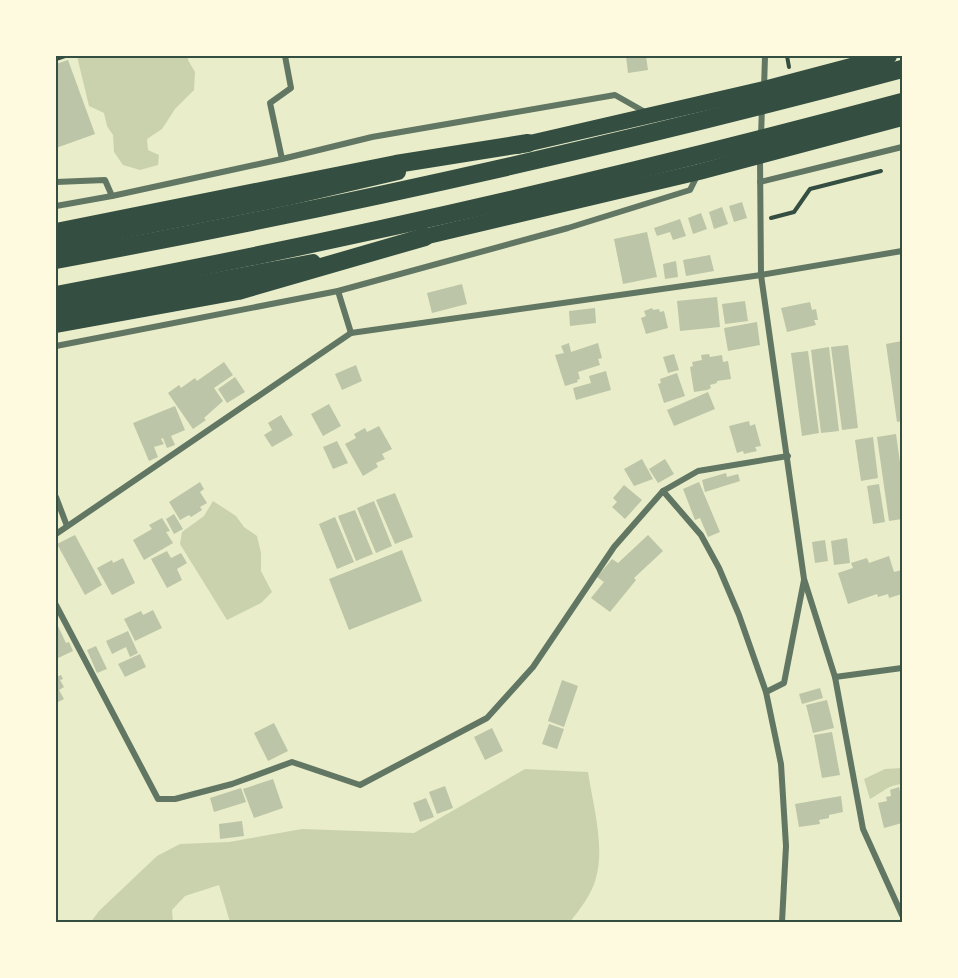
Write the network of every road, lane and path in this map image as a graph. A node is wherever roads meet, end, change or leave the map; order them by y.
1 (65, 56) edge
2 (285, 56) edge
3 (765, 56) edge
4 (889, 56) edge
5 (56, 59) edge
6 (903, 69) edge
7 (764, 89) junction
8 (903, 102) edge
9 (651, 115) junction
10 (903, 118) edge
11 (528, 143) junction
12 (903, 147) edge
13 (760, 156) junction
14 (282, 159) junction
15 (881, 171) dead end
16 (699, 172) junction
17 (56, 182) edge
18 (760, 182) junction
19 (112, 196) junction
20 (56, 206) edge
21 (768, 219) dead end
22 (56, 232) edge
23 (425, 237) junction
24 (56, 244) edge
25 (903, 251) edge
26 (56, 260) edge
27 (761, 275) junction
28 (338, 291) junction
29 (56, 295) edge
30 (56, 311) edge
31 (56, 324) edge
32 (351, 333) junction
33 (56, 346) edge
34 (788, 456) junction
35 (663, 491) junction
36 (56, 496) edge
37 (68, 526) junction
38 (56, 534) edge
39 (804, 579) junction
40 (56, 605) edge
41 (903, 668) edge
42 (835, 677) junction
43 (766, 692) junction
44 (903, 915) edge
45 (782, 922) edge

1 - 5 path
2 - 14 street
3 - 7 street
4 - 7 highway
6 - 26 highway
7 - 9 highway
7 - 13 street
8 - 29 highway
9 - 11 highway
9 - 14 street
10 - 13 highway
11 - 22 highway
11 - 24 highway
12 - 18 street
13 - 16 highway
13 - 18 street
14 - 19 street
15 - 21 path
16 - 23 highway
16 - 28 street
17 - 19 street
18 - 27 street
19 - 20 street
23 - 30 highway
23 - 31 highway
25 - 27 street
27 - 32 street
27 - 34 street
28 - 32 street
28 - 33 street
32 - 37 street
34 - 35 street
34 - 39 street
35 - 40 street
35 - 43 street
36 - 37 street
37 - 38 street
39 - 42 street
39 - 43 street
41 - 42 street
42 - 44 street
43 - 45 street

